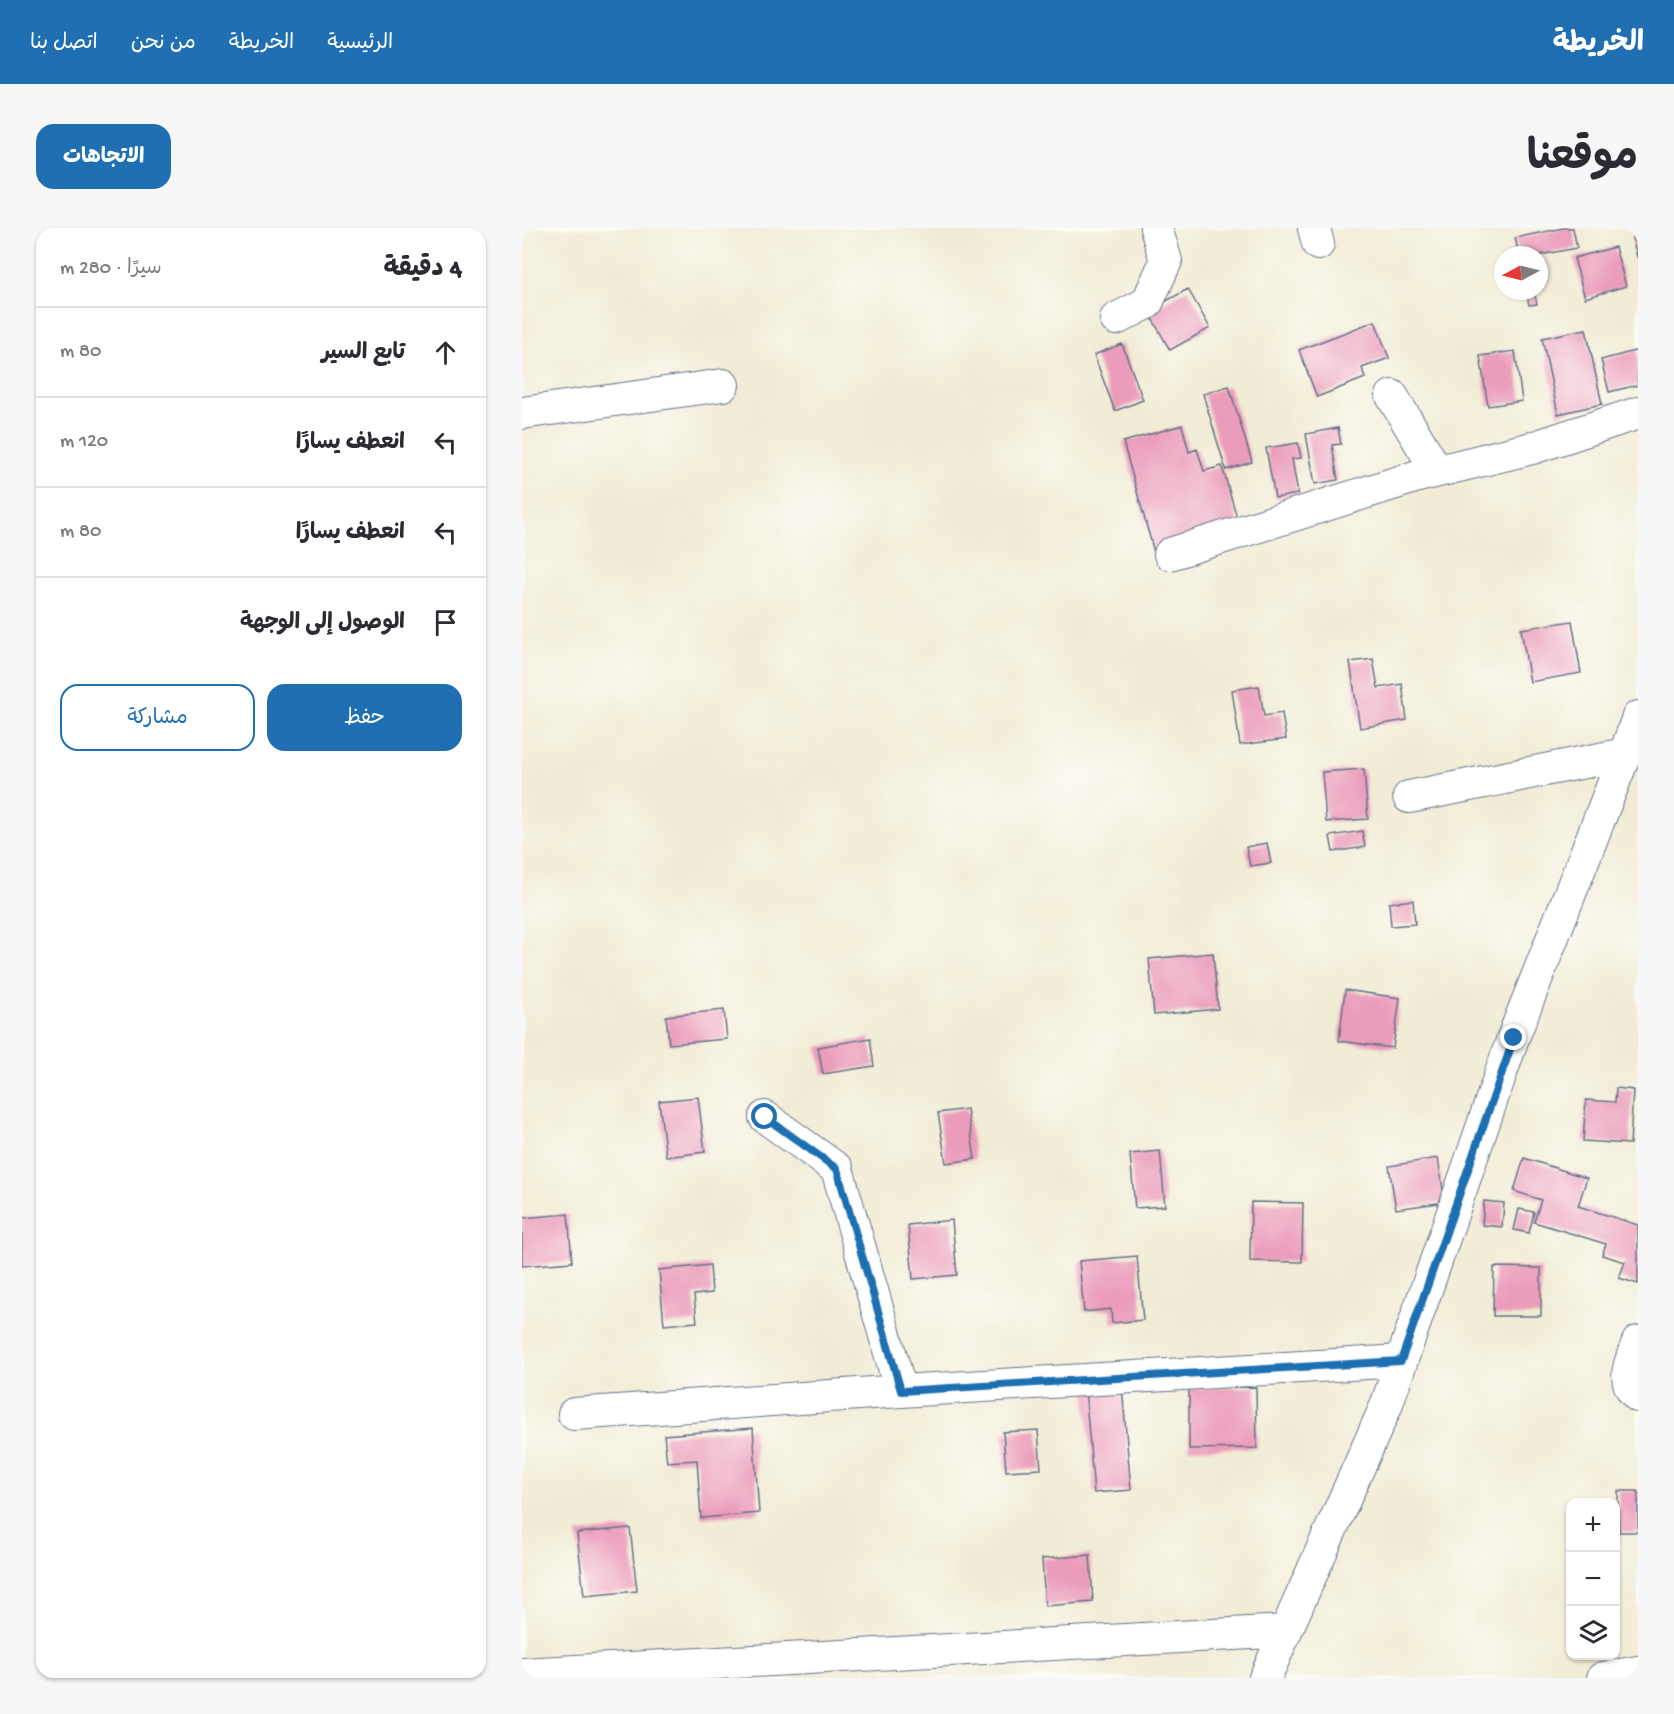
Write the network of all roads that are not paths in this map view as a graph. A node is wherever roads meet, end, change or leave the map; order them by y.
1 (1156, 228) edge
2 (1116, 319) dead end
3 (723, 385) dead end
4 (1392, 396) dead end
5 (522, 413) edge
6 (1638, 413) edge
7 (1437, 471) junction
8 (1170, 554) dead end
9 (1638, 717) edge
10 (1625, 754) junction
11 (1409, 797) dead end
12 (765, 1117) dead end
13 (1638, 1342) edge
14 (1401, 1361) junction
15 (901, 1391) junction
16 (1638, 1396) edge
17 (574, 1414) dead end
18 (1286, 1631) junction
19 (1638, 1672) edge
20 (522, 1674) edge
21 (1265, 1678) edge
22 (1604, 1678) edge

1 - 2 street
3 - 5 street
4 - 7 street
6 - 7 street
7 - 8 street
9 - 10 street
10 - 11 street
10 - 14 street
12 - 15 street
13 - 16 street
14 - 15 street
14 - 18 street
15 - 17 street
18 - 20 street
18 - 21 street
19 - 22 street

